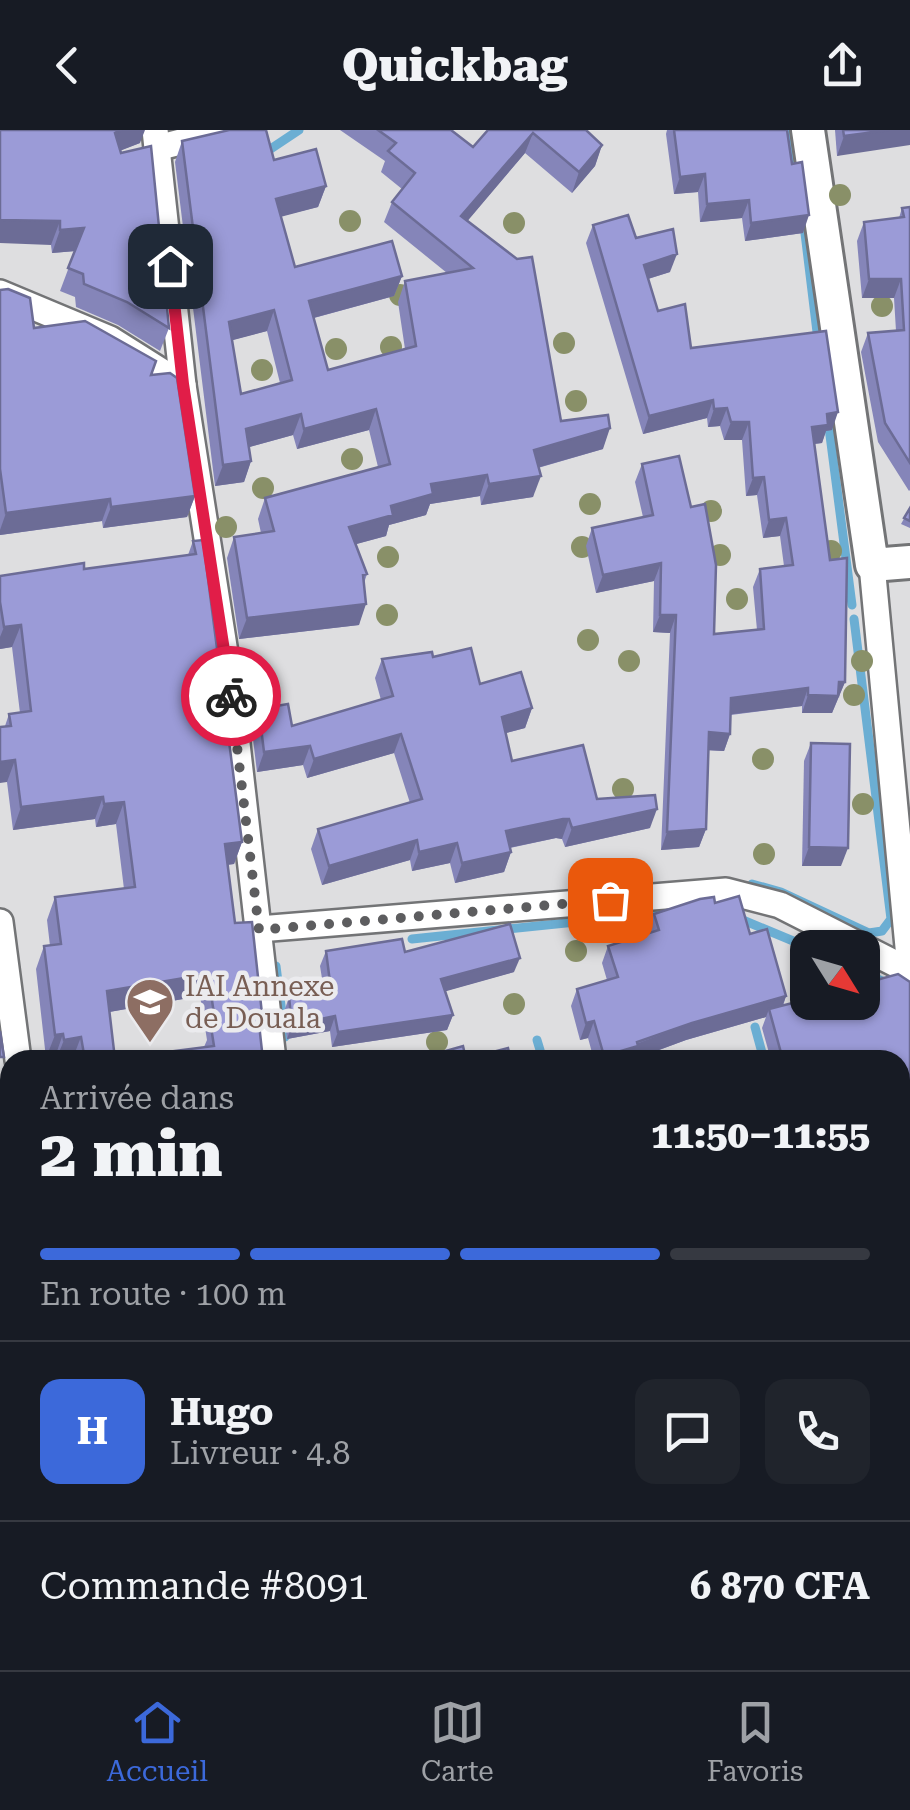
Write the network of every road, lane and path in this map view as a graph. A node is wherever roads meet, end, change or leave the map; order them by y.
1 (228, 130) edge
2 (808, 130) edge
3 (156, 139) edge
4 (0, 294) edge
5 (183, 384) junction
6 (910, 562) edge
7 (872, 566) junction
8 (0, 922) edge
9 (259, 930) junction
10 (910, 970) edge
11 (17, 1050) edge
12 (272, 1050) edge

1 - 3 street
2 - 7 street
3 - 5 street
4 - 5 street
5 - 9 street
6 - 7 street
7 - 10 street
8 - 11 street
9 - 10 street
9 - 12 street

